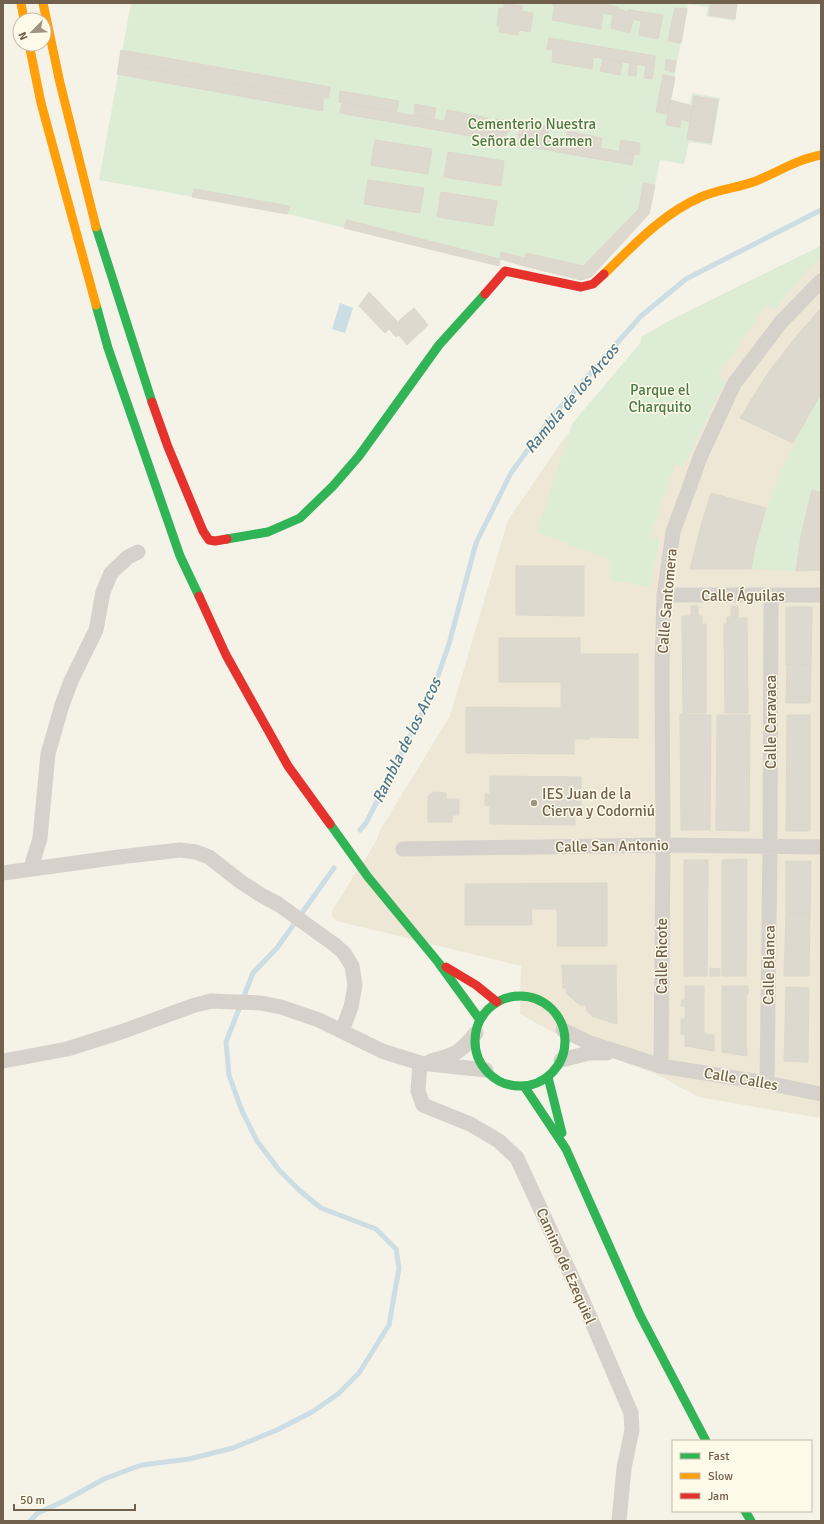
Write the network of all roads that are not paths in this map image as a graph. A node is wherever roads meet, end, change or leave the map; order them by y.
1 (43, 3) edge
2 (31, 52) edge
3 (821, 155) edge
4 (821, 281) edge
5 (138, 552) dead end
6 (664, 595) junction
7 (771, 596) junction
8 (821, 596) edge
9 (663, 845) junction
10 (770, 847) junction
11 (821, 848) edge
12 (403, 849) dead end
13 (31, 868) junction
14 (3, 873) edge
15 (438, 962) junction
16 (497, 1002) junction
17 (478, 1027) junction
18 (564, 1030) junction
19 (342, 1031) junction
20 (626, 1054) junction
21 (561, 1060) junction
22 (3, 1061) edge
23 (420, 1063) junction
24 (661, 1066) junction
25 (486, 1070) junction
26 (548, 1077) junction
27 (767, 1083) junction
28 (524, 1086) junction
29 (821, 1094) edge
30 (566, 1149) junction
31 (705, 1440) edge
32 (746, 1512) edge
33 (619, 1521) edge
34 (751, 1521) edge

1 - 3 main road
2 - 15 main road
4 - 6 street, Calle Santomera
5 - 13 street
6 - 7 street, Calle Águilas
6 - 9 street, Calle Santomera
7 - 8 street, Calle Águilas
7 - 10 street, Calle Caravaca
9 - 10 street, Calle San Antonio
9 - 12 street, Calle San Antonio
9 - 24 street, Calle Ricote
10 - 11 street, Calle San Antonio
10 - 27 street, Calle Blanca
13 - 14 street
13 - 19 street
15 - 16 main road
15 - 17 main road
16 - 17 main road
16 - 18 main road
17 - 23 street
17 - 25 main road
18 - 20 street, Calle Calles
18 - 21 main road
19 - 22 street
19 - 23 street
20 - 21 street
20 - 24 street, Calle Calles
21 - 26 main road
23 - 25 street
23 - 33 street, Camino de Ezequiel
24 - 27 street, Calle Calles
25 - 28 main road
26 - 28 main road
26 - 30 main road
27 - 29 street, Calle Calles
28 - 30 main road
30 - 31 main road
32 - 34 main road

